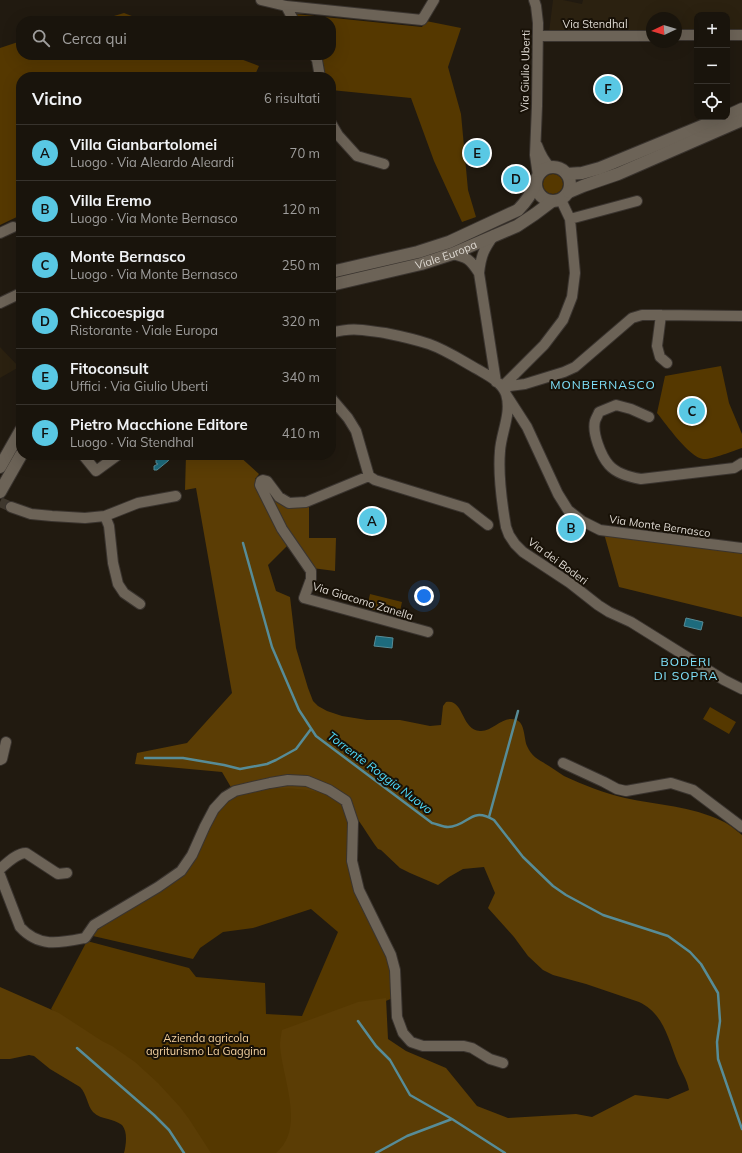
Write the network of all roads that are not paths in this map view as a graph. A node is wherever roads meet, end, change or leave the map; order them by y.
1 (261, 0) edge
2 (434, 0) edge
3 (534, 0) edge
4 (286, 6) junction
5 (291, 16) edge
6 (682, 35) edge
7 (694, 35) edge
8 (730, 35) edge
9 (742, 35) edge
10 (538, 36) junction
11 (646, 36) edge
12 (317, 60) edge
13 (319, 72) edge
14 (742, 110) edge
15 (730, 115) edge
16 (717, 120) edge
17 (742, 120) edge
18 (336, 132) edge
19 (536, 143) junction
20 (384, 164) dead end
21 (550, 167) junction
22 (567, 174) junction
23 (537, 179) junction
24 (560, 198) junction
25 (637, 201) dead end
26 (570, 219) junction
27 (13, 227) dead end
28 (0, 233) edge
29 (494, 235) junction
30 (452, 254) junction
31 (336, 271) edge
32 (479, 273) junction
33 (336, 284) edge
34 (16, 295) edge
35 (0, 303) edge
36 (661, 315) junction
37 (741, 316) dead end
38 (336, 332) edge
39 (667, 363) dead end
40 (502, 388) junction
41 (336, 404) edge
42 (649, 417) dead end
43 (16, 439) edge
44 (18, 460) edge
45 (87, 460) edge
46 (111, 460) edge
47 (742, 463) edge
48 (0, 467) edge
49 (369, 476) junction
50 (0, 492) edge
51 (176, 496) dead end
52 (11, 507) tunnel mouth
53 (106, 516) junction
54 (488, 525) dead end
55 (742, 548) edge
56 (140, 604) dead end
57 (428, 632) dead end
58 (742, 689) edge
59 (6, 742) dead end
60 (0, 760) edge
61 (563, 763) dead end
62 (742, 827) edge
63 (0, 869) edge
64 (67, 872) dead end
65 (0, 875) edge
66 (503, 1062) dead end

1 - 4 street
2 - 4 street
3 - 10 street, Via Giulio Uberti
4 - 5 street
6 - 7 street
8 - 9 street
10 - 11 street, Via Stendhal
10 - 19 street, Via Giulio Uberti
12 - 13 street
14 - 15 street
16 - 22 street
17 - 24 street, Viale Europa
18 - 20 street
19 - 21 street, Via Giulio Uberti
19 - 23 street, Via Giulio Uberti
21 - 22 street
21 - 23 street, Viale Europa
22 - 24 street
23 - 24 street
23 - 31 street, Viale Europa
24 - 26 street
24 - 29 street, Viale Europa
25 - 26 street
26 - 40 street
27 - 28 street
29 - 30 street, Viale Europa
29 - 32 street, Via Monte Bernasco
30 - 32 street
30 - 33 street, Viale Europa
32 - 40 street, Via Monte Bernasco
34 - 35 street
36 - 37 street
36 - 39 street
36 - 40 street
38 - 40 street
40 - 55 street, Via Monte Bernasco
40 - 58 street, Via dei Boderi
41 - 49 street
42 - 47 street
43 - 48 street
44 - 50 street
45 - 46 street
49 - 54 street
49 - 57 street, Via Giacomo Zanella
51 - 53 street
52 - 53 street
53 - 56 street
59 - 60 street
61 - 62 street
63 - 64 street
65 - 66 street

